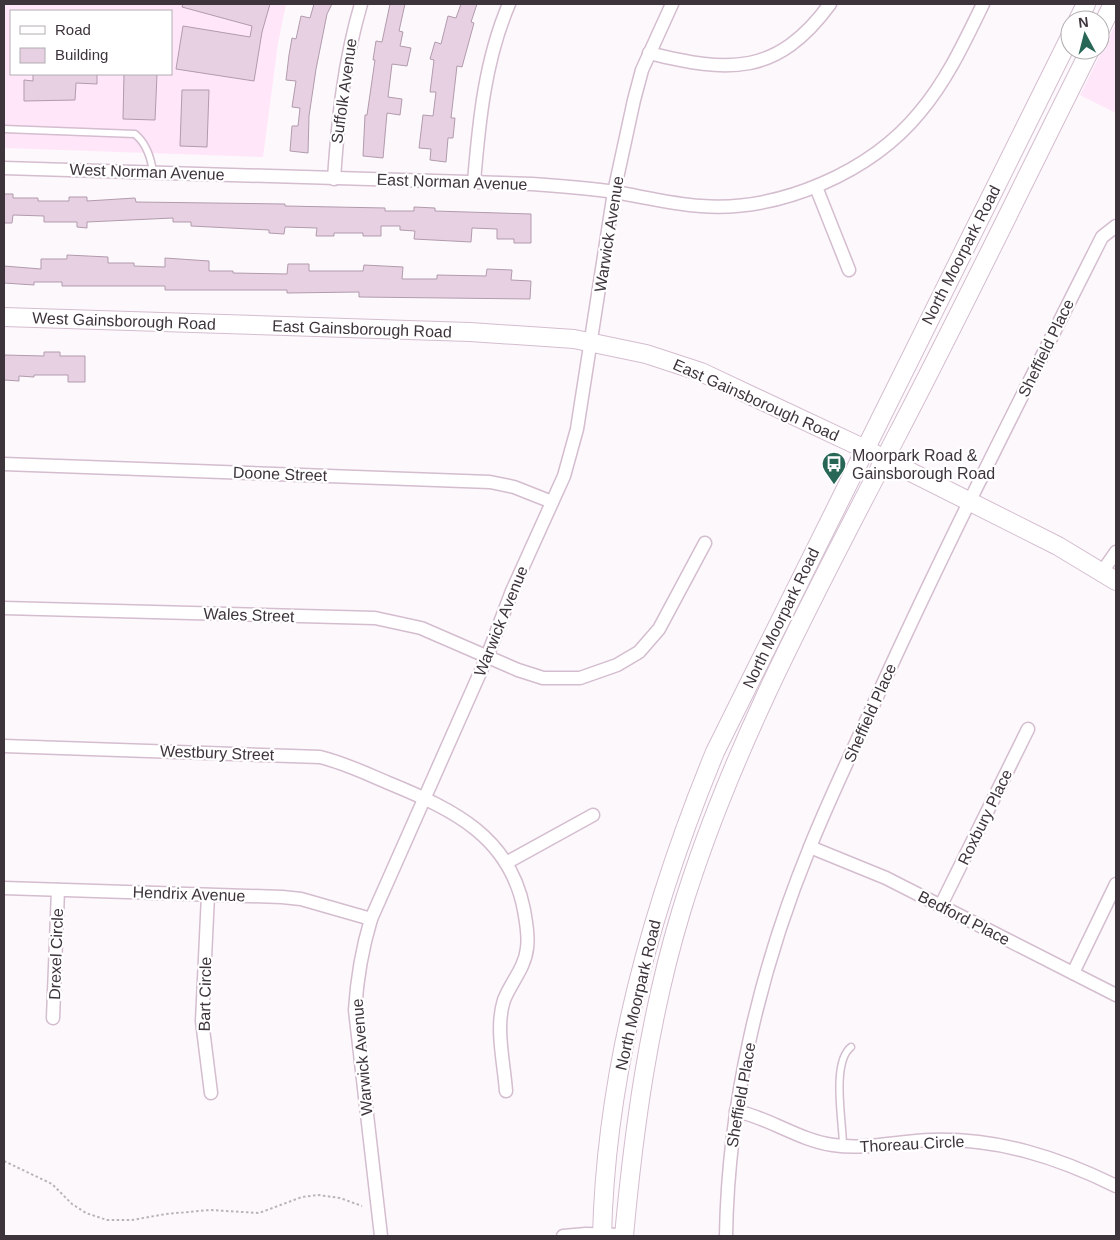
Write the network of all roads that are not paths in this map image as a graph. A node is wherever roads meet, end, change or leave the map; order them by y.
1 (361, 4) edge
2 (510, 4) edge
3 (672, 4) edge
4 (830, 4) edge
5 (983, 4) edge
6 (649, 53) junction
7 (1060, 57) edge
8 (1085, 60) edge
9 (4, 128) edge
10 (4, 168) edge
11 (152, 172) junction
12 (290, 177) joint
13 (334, 179) junction
14 (474, 182) junction
15 (816, 187) junction
16 (614, 192) junction
17 (1116, 226) edge
18 (848, 270) dead end
19 (4, 317) edge
20 (243, 326) joint
21 (591, 342) junction
22 (864, 448) junction
23 (884, 459) junction
24 (4, 464) edge
25 (552, 502) junction
26 (968, 502) junction
27 (705, 543) dead end
28 (1116, 552) edge
29 (1109, 576) edge
30 (4, 608) edge
31 (487, 657) junction
32 (1028, 729) dead end
33 (4, 746) edge
34 (423, 798) junction
35 (593, 815) dead end
36 (810, 847) junction
37 (506, 863) junction
38 (1116, 884) edge
39 (4, 888) edge
40 (58, 890) junction
41 (208, 895) junction
42 (941, 905) junction
43 (371, 919) junction
44 (1073, 973) junction
45 (1116, 995) edge
46 (53, 1018) dead end
47 (851, 1047) dead end
48 (506, 1090) dead end
49 (211, 1093) dead end
50 (736, 1111) junction
51 (843, 1146) junction
52 (1116, 1186) edge
53 (602, 1235) edge
54 (381, 1236) edge
55 (563, 1236) edge
56 (624, 1236) edge
57 (726, 1236) edge

1 - 13 street, Suffolk Avenue
2 - 14 street
3 - 6 street, Warwick Avenue
4 - 6 street
5 - 15 street, East Norman Avenue
6 - 16 street, Warwick Avenue
7 - 22 main road, North Moorpark Road
8 - 23 main road, North Moorpark Road
9 - 11 lane
10 - 11 street, West Norman Avenue
11 - 12 street, West Norman Avenue
12 - 13 street, East Norman Avenue
13 - 14 street, East Norman Avenue
14 - 16 street, East Norman Avenue
15 - 16 street, East Norman Avenue
15 - 18 street
16 - 21 street, Warwick Avenue
17 - 26 street, Sheffield Place
19 - 20 main road, West Gainsborough Road
20 - 21 main road, East Gainsborough Road
21 - 22 main road, East Gainsborough Road
21 - 25 street, Warwick Avenue
22 - 23 main road, East Gainsborough Road
22 - 53 main road, North Moorpark Road
23 - 26 main road, East Gainsborough Road
23 - 56 main road, North Moorpark Road
24 - 25 street, Doone Street
25 - 31 street, Warwick Avenue
26 - 29 main road, East Gainsborough Road
26 - 36 street, Sheffield Place
27 - 31 street, Wales Street
28 - 29 street
30 - 31 street, Wales Street
31 - 34 street, Warwick Avenue
32 - 42 street, Roxbury Place
33 - 34 street, Westbury Street
34 - 37 street, Westbury Street
34 - 43 street, Warwick Avenue
35 - 37 street
36 - 42 street, Bedford Place
36 - 50 street, Sheffield Place
37 - 48 street, Westbury Street
38 - 44 street
39 - 40 street, Hendrix Avenue
40 - 41 street, Hendrix Avenue
40 - 46 street, Drexel Circle
41 - 43 street, Hendrix Avenue
41 - 49 street, Bart Circle
42 - 44 street, Bedford Place
43 - 54 street, Warwick Avenue
44 - 45 street, Bedford Place
47 - 51 lane
50 - 51 street, Thoreau Circle
50 - 57 street, Sheffield Place
51 - 52 street, Thoreau Circle
53 - 55 street
53 - 56 street

